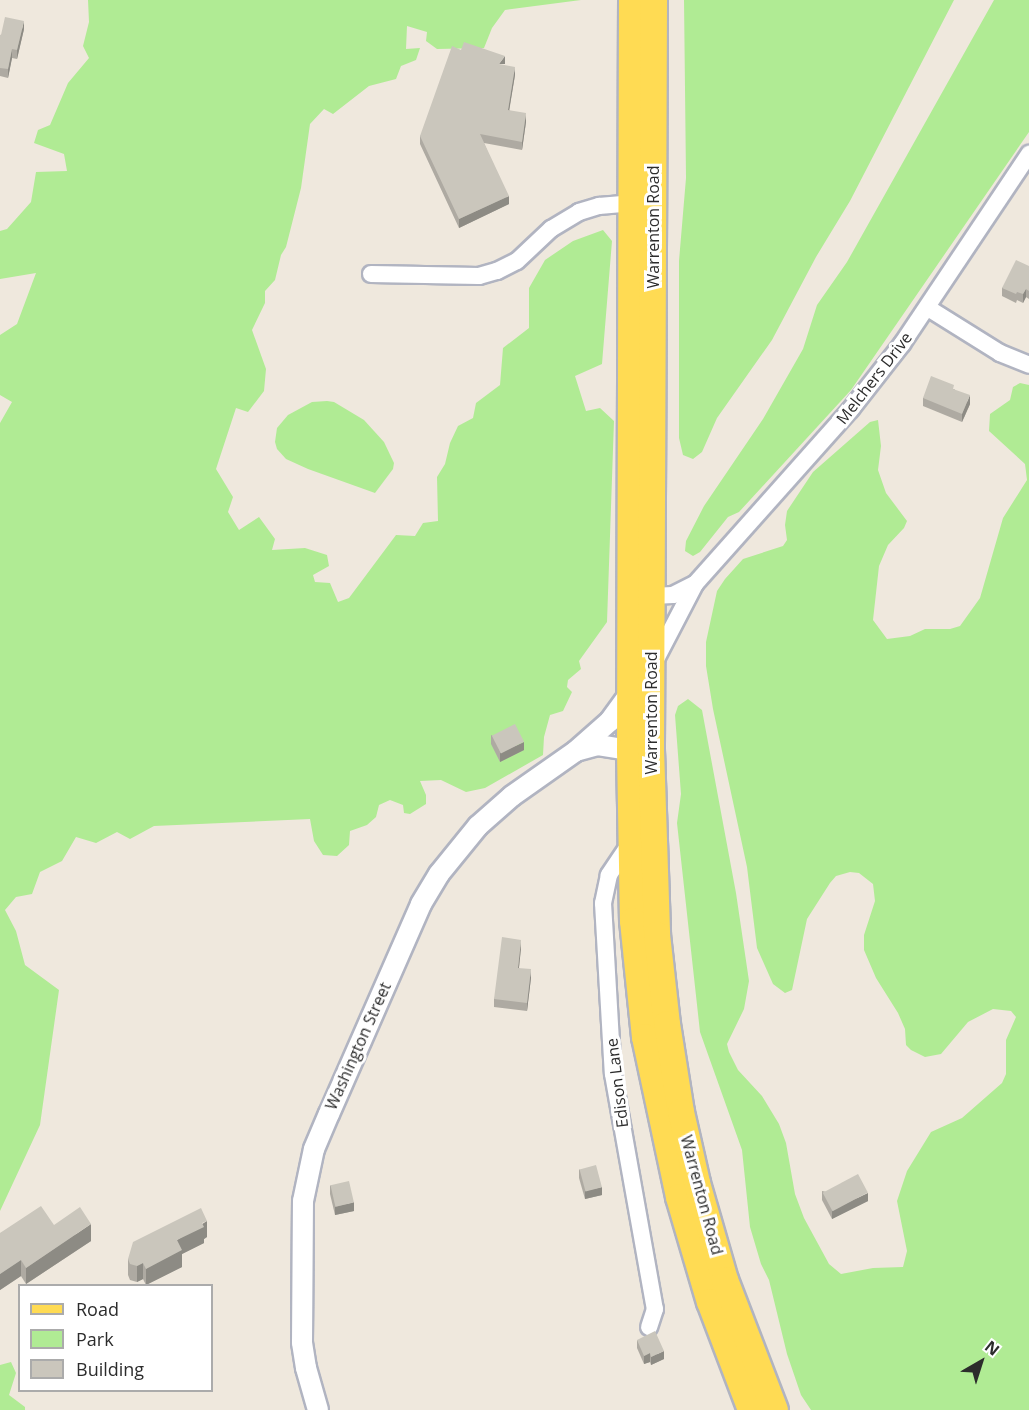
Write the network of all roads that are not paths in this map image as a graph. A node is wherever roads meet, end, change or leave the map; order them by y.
1 (632, 0) edge
2 (654, 0) edge
3 (1029, 154) edge
4 (631, 203) junction
5 (371, 274) dead end
6 (928, 308) junction
7 (1029, 365) edge
8 (696, 584) junction
9 (652, 596) junction
10 (651, 669) junction
11 (630, 693) junction
12 (576, 750) junction
13 (630, 750) junction
14 (631, 842) junction
15 (649, 1327) dead end
16 (318, 1410) edge
17 (751, 1410) edge
18 (775, 1410) edge

1 - 4 main road, Warrenton Road
2 - 9 main road, Warrenton Road
3 - 6 street, Melchers Drive
4 - 5 street
4 - 11 main road, Warrenton Road
6 - 7 street
6 - 8 street, Melchers Drive
8 - 9 street, Melchers Drive
8 - 10 street, Melchers Drive
9 - 10 main road, Warrenton Road
10 - 18 main road, Warrenton Road
11 - 12 street, Washington Street
11 - 13 main road, Warrenton Road
12 - 13 street, Washington Street
12 - 16 street, Washington Street
13 - 14 main road, Warrenton Road
14 - 15 street, Edison Lane
14 - 17 main road, Warrenton Road

